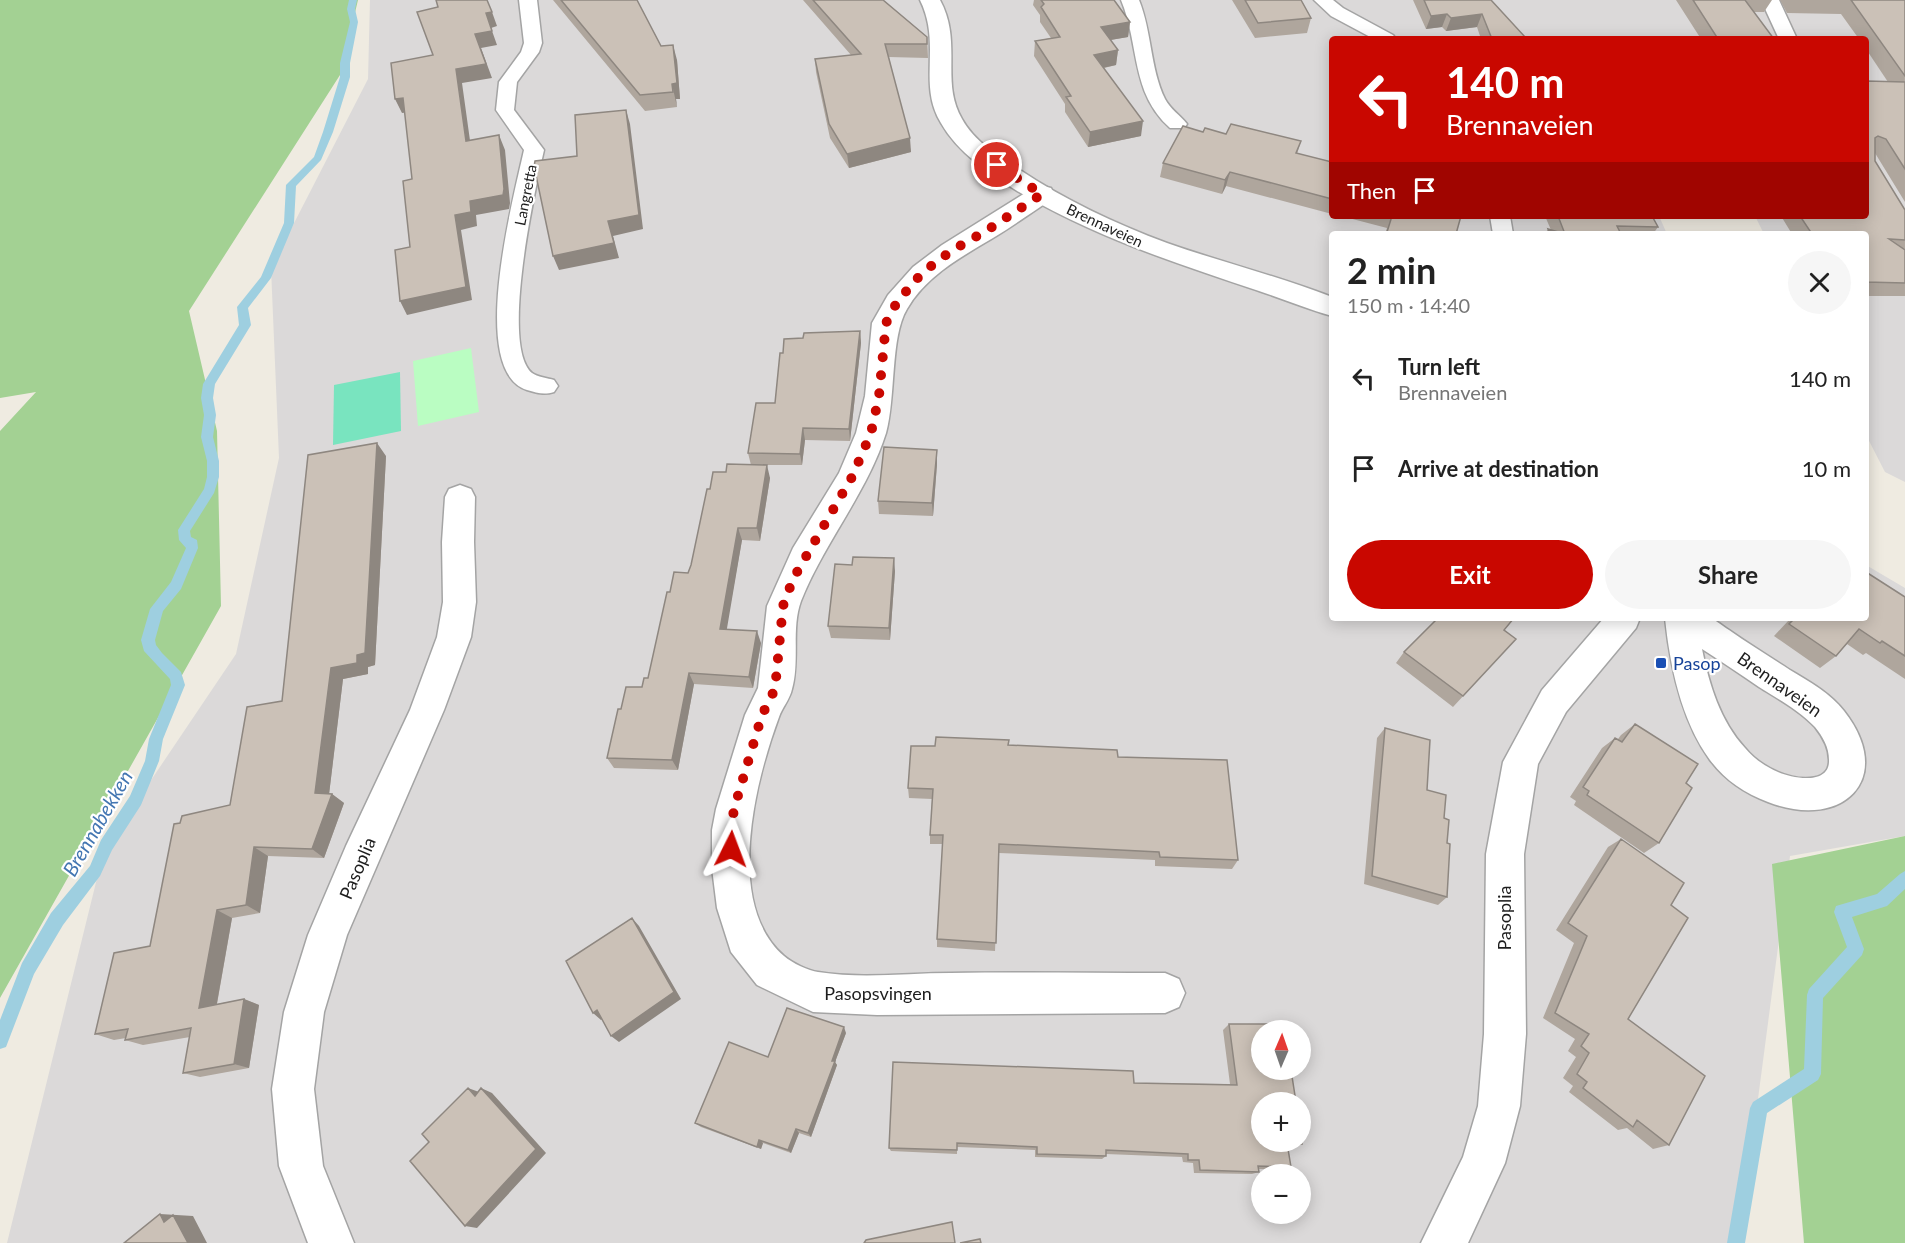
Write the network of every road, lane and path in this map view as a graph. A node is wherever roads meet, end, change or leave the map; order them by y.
1 (528, 0) edge
2 (930, 0) edge
3 (1130, 0) edge
4 (1323, 0) edge
5 (1770, 0) edge
6 (1382, 36) edge
7 (1787, 36) edge
8 (1177, 124) dead end
9 (1042, 194) junction
10 (1329, 306) edge
11 (546, 386) dead end
12 (460, 497) dead end
13 (1621, 621) edge
14 (1683, 621) edge
15 (1688, 621) edge
16 (1164, 993) dead end
17 (331, 1243) edge
18 (1444, 1243) edge

1 - 11 lane, Langretta
2 - 9 street, Brennaveien
3 - 8 lane
4 - 6 lane
5 - 7 lane
9 - 10 street, Brennaveien
9 - 16 street, Pasopsvingen
12 - 17 street, Pasoplia
13 - 18 street, Pasoplia
14 - 15 street, Brennaveien

